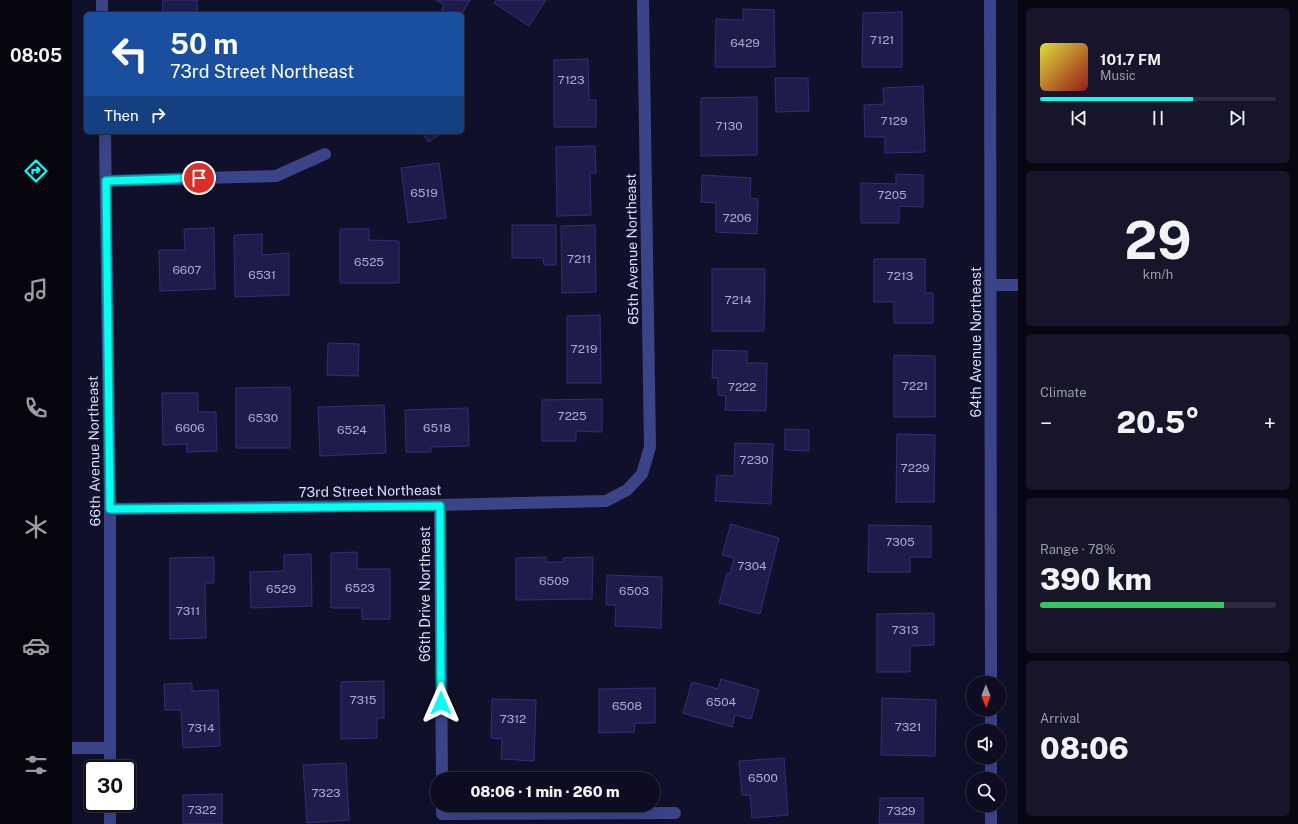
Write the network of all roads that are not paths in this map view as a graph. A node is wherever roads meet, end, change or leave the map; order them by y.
1 (102, 0) edge
2 (643, 0) edge
3 (990, 0) edge
4 (102, 12) edge
5 (105, 134) edge
6 (325, 154) dead end
7 (106, 181) junction
8 (1018, 285) edge
9 (991, 286) junction
10 (627, 490) joint
11 (440, 506) junction
12 (110, 509) junction
13 (991, 676) edge
14 (72, 748) edge
15 (109, 748) junction
16 (110, 760) edge
17 (442, 772) edge
18 (110, 812) edge
19 (597, 812) edge
20 (991, 812) edge
21 (675, 813) dead end
22 (110, 824) edge
23 (991, 824) edge

1 - 4 street
2 - 10 street, 65th Avenue Northeast
3 - 9 street, 64th Avenue Northeast
5 - 7 street, 66th Avenue Northeast
6 - 7 street
7 - 12 street, 66th Avenue Northeast
8 - 9 street
9 - 13 street, 64th Avenue Northeast
10 - 11 street, 73rd Street Northeast
11 - 12 street, 73rd Street Northeast
11 - 17 street, 66th Drive Northeast
12 - 15 street, 66th Avenue Northeast
14 - 15 street
15 - 16 street, 66th Avenue Northeast
18 - 22 street
19 - 21 street
20 - 23 street

